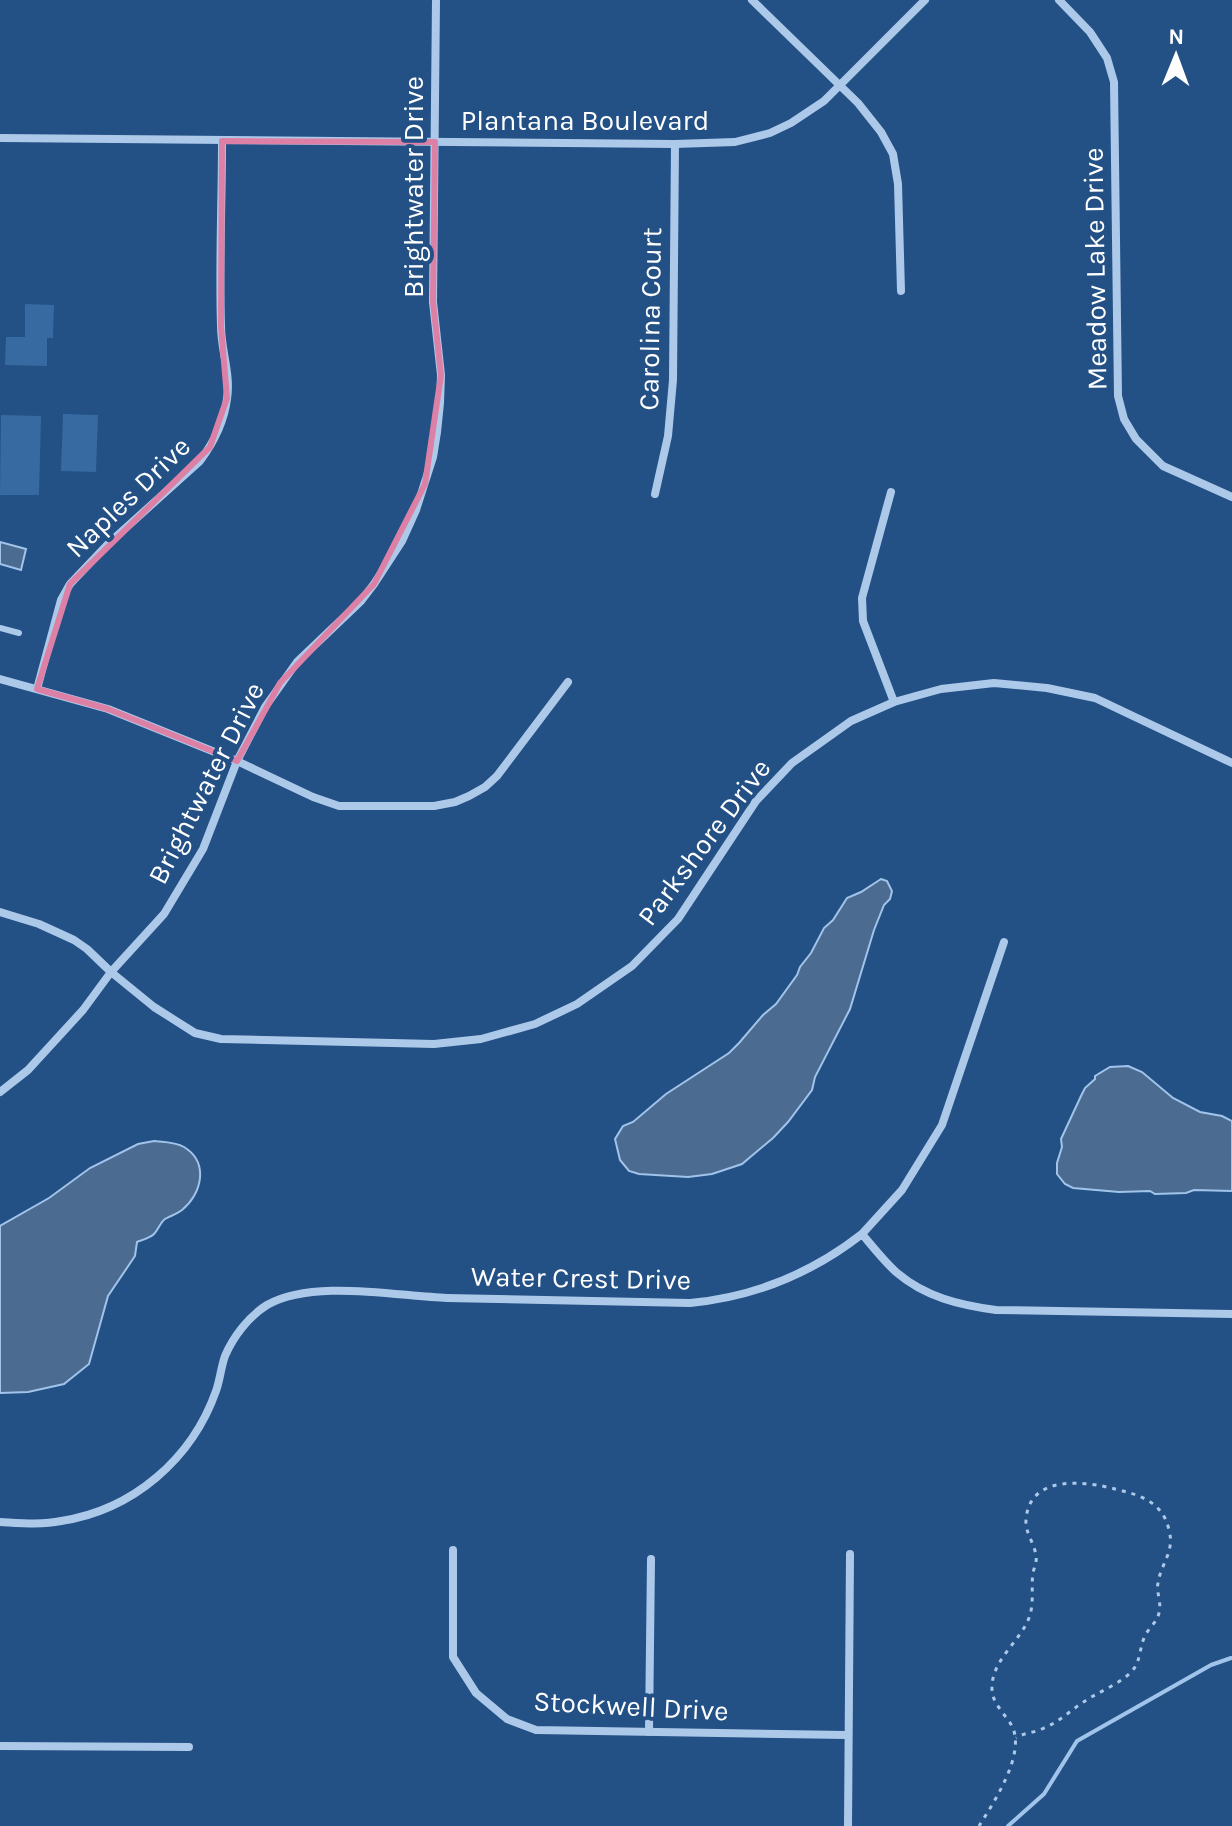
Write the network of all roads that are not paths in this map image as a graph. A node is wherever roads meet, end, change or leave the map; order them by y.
1 (436, 0) edge
2 (752, 0) edge
3 (925, 0) edge
4 (1059, 0) edge
5 (840, 86) junction
6 (0, 138) edge
7 (222, 141) junction
8 (435, 142) junction
9 (675, 144) junction
10 (901, 291) dead end
11 (891, 492) dead end
12 (655, 494) dead end
13 (1232, 497) edge
14 (0, 628) edge
15 (19, 633) dead end
16 (0, 679) edge
17 (568, 682) dead end
18 (37, 689) junction
19 (894, 702) junction
20 (237, 761) junction
21 (1232, 763) edge
22 (0, 912) edge
23 (1004, 942) dead end
24 (111, 972) junction
25 (0, 1092) edge
26 (862, 1234) junction
27 (1232, 1314) edge
28 (0, 1522) edge
29 (453, 1550) dead end
30 (850, 1554) dead end
31 (651, 1559) dead end
32 (649, 1732) junction
33 (847, 1735) junction
34 (0, 1746) edge
35 (189, 1747) dead end
36 (848, 1826) edge

1 - 8 street, Brightwater Drive
2 - 5 street
3 - 5 street, Plantana Boulevard
4 - 13 street, Meadow Lake Drive
5 - 9 street, Plantana Boulevard
5 - 10 street
6 - 7 street, Plantana Boulevard
7 - 8 street, Plantana Boulevard
7 - 18 street, Naples Drive
8 - 9 street, Plantana Boulevard
8 - 20 street, Brightwater Drive
9 - 12 street, Carolina Court
11 - 19 street
14 - 15 lane
16 - 18 street
17 - 20 street
18 - 20 street
19 - 21 street, Parkshore Drive
19 - 24 street, Parkshore Drive
20 - 24 street, Brightwater Drive
22 - 24 street, Parkshore Drive
23 - 26 street, Water Crest Drive
24 - 25 street, Brightwater Drive
26 - 27 street
26 - 28 street, Water Crest Drive
29 - 32 street, Stockwell Drive
30 - 33 street
31 - 32 street
32 - 33 street, Stockwell Drive
33 - 36 street
34 - 35 street

